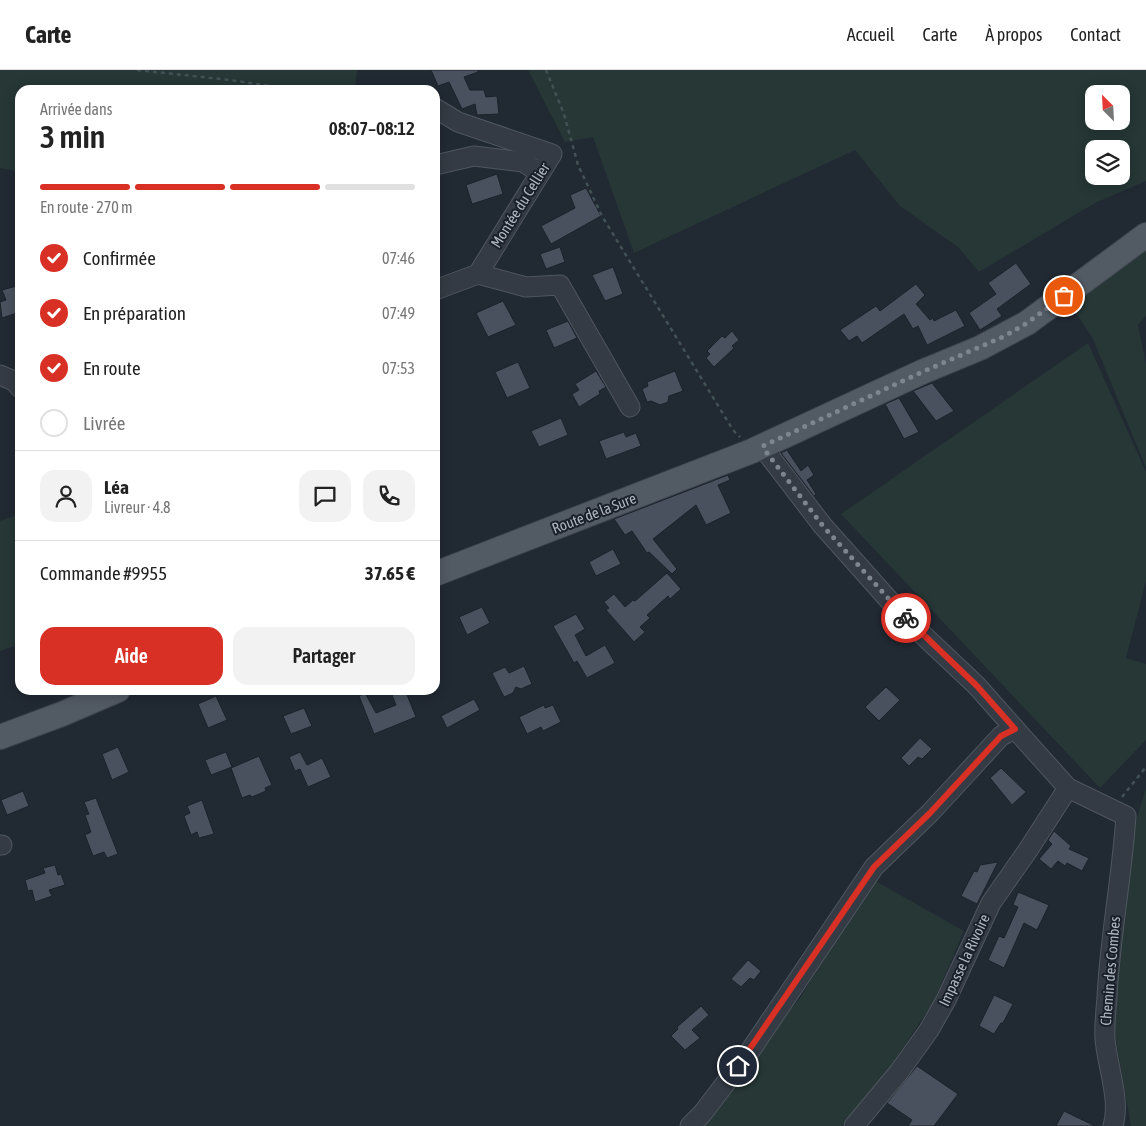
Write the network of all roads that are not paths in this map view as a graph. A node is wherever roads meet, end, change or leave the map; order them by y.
1 (440, 111) edge
2 (440, 164) edge
3 (540, 173) junction
4 (1146, 235) edge
5 (478, 274) junction
6 (440, 288) edge
7 (0, 376) edge
8 (15, 382) edge
9 (630, 407) dead end
10 (758, 448) junction
11 (440, 572) edge
12 (106, 695) edge
13 (1015, 729) junction
14 (0, 737) edge
15 (1068, 788) junction
16 (690, 1126) edge
17 (854, 1126) edge
18 (1113, 1126) edge

1 - 3 street, Montée du Cellier
2 - 3 street
3 - 5 street, Montée du Cellier
4 - 10 main road, Route de la Sure
5 - 6 street
5 - 9 street
7 - 8 street
10 - 11 main road, Route de la Sure
10 - 13 street
12 - 14 main road
13 - 15 street
13 - 16 street
15 - 17 street, Impasse la Rivoire
15 - 18 street, Chemin des Combes

